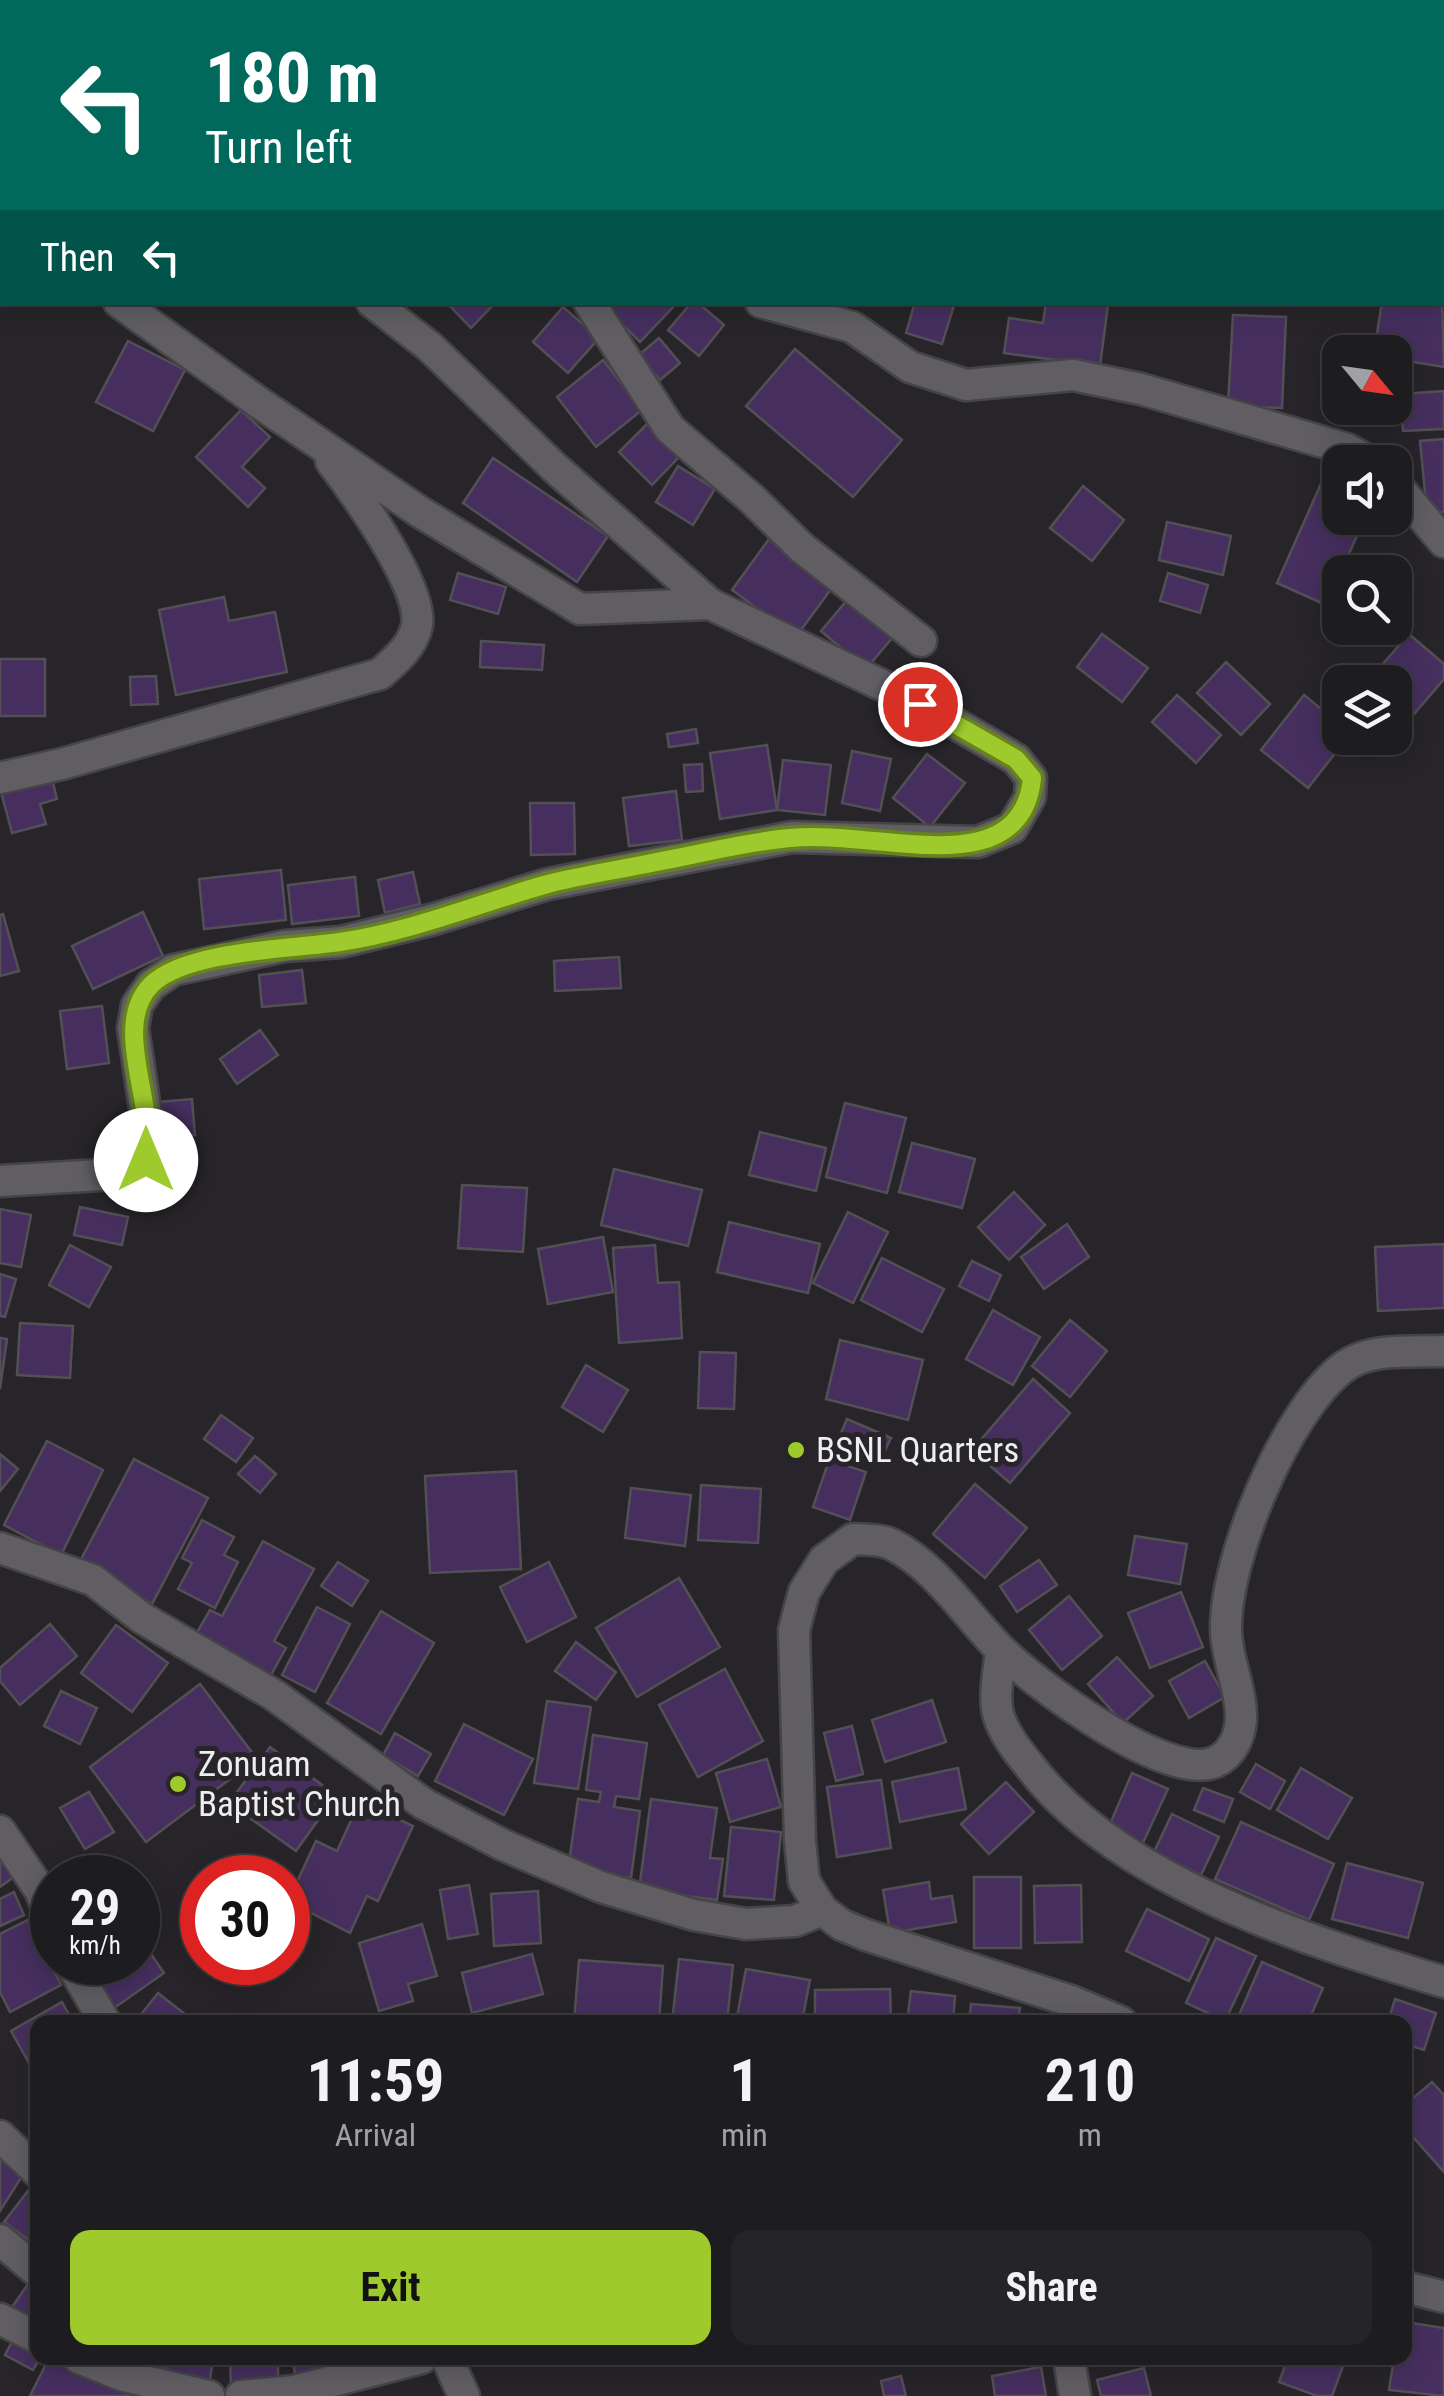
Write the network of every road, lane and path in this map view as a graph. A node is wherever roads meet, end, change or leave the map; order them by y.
1 (123, 305) edge
2 (376, 305) edge
3 (591, 305) edge
4 (771, 305) edge
5 (317, 442) junction
6 (1336, 445) edge
7 (1412, 504) edge
8 (1444, 542) edge
9 (710, 604) junction
10 (921, 641) dead end
11 (0, 778) edge
12 (0, 1181) edge
13 (1444, 1351) edge
14 (0, 1548) edge
15 (1002, 1651) junction
16 (0, 1832) edge
17 (30, 1876) edge
18 (822, 1910) junction
19 (1444, 1982) edge
20 (83, 1985) edge
21 (101, 2015) edge
22 (1105, 2015) edge
23 (0, 2136) edge
24 (30, 2164) edge
25 (0, 2240) edge
26 (30, 2265) edge
27 (1412, 2289) edge
28 (1444, 2297) edge
29 (0, 2319) edge
30 (30, 2334) edge
31 (96, 2365) edge
32 (144, 2365) edge
33 (395, 2365) edge
34 (450, 2365) edge
35 (1070, 2365) edge
36 (162, 2387) junction
37 (210, 2396) edge
38 (242, 2396) edge
39 (464, 2396) edge
40 (1074, 2396) edge

1 - 5 street
2 - 9 street
3 - 10 street
4 - 6 street
5 - 9 street
5 - 11 street
7 - 8 street
9 - 12 street
13 - 15 street
14 - 18 street
15 - 18 street
15 - 19 street
16 - 17 street
18 - 22 street
20 - 21 street
23 - 24 street
25 - 26 street
27 - 28 street
29 - 30 street
31 - 36 street
32 - 36 street
33 - 38 street
34 - 39 street
35 - 40 street
36 - 37 street

